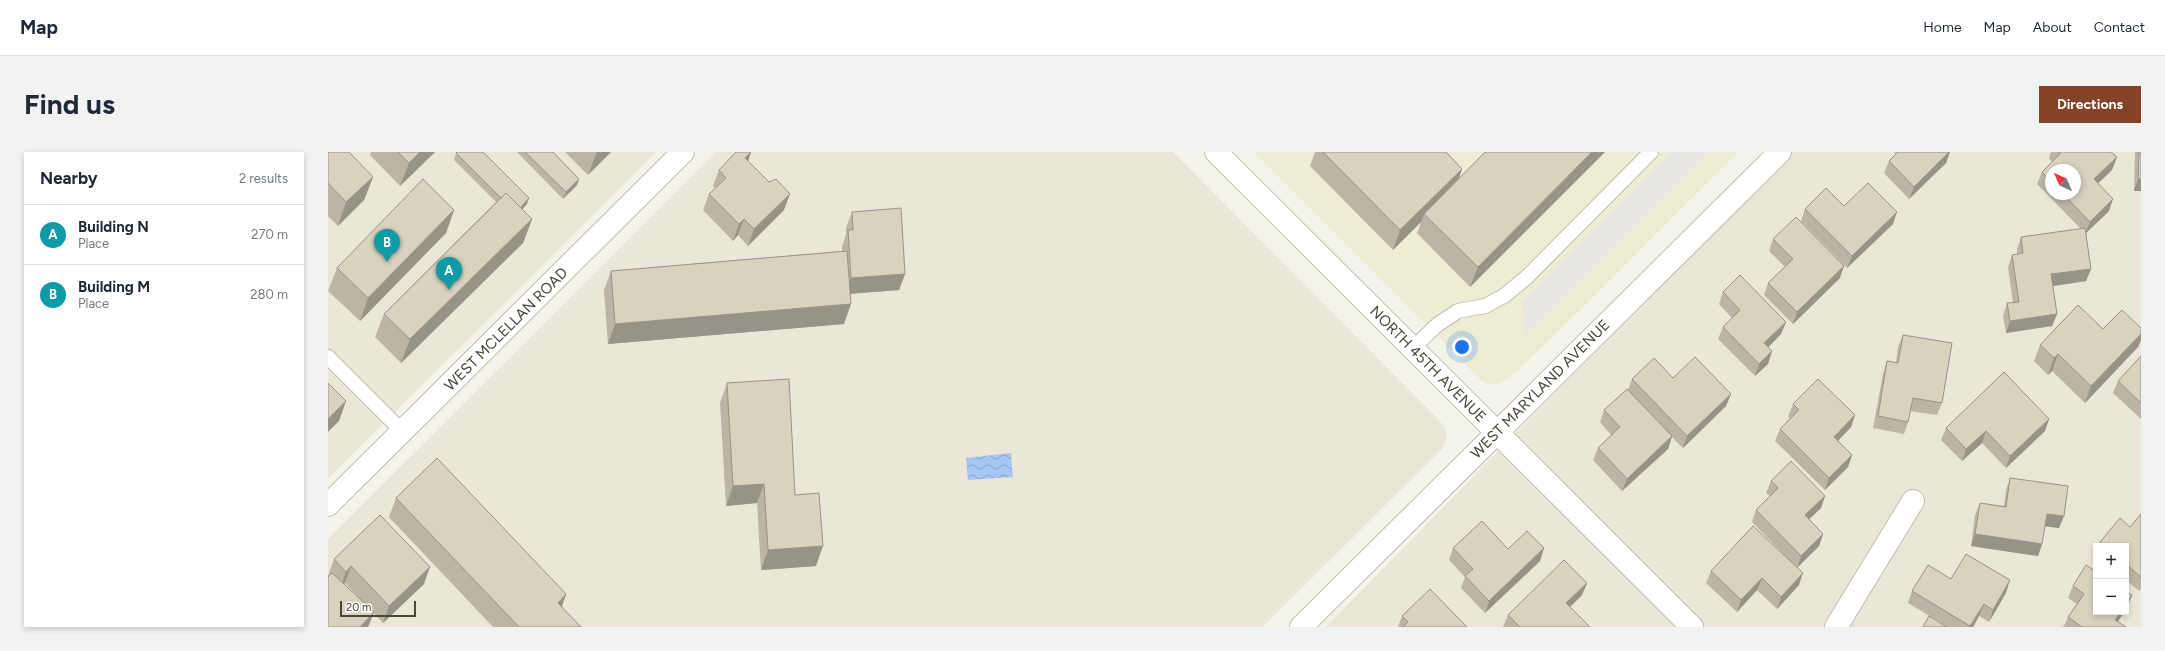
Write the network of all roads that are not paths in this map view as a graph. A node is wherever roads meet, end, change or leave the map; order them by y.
1 (683, 152) edge
2 (1216, 152) edge
3 (1650, 152) edge
4 (1780, 152) edge
5 (1412, 349) junction
6 (328, 357) edge
7 (402, 432) junction
8 (1497, 432) junction
9 (1913, 501) dead end
10 (328, 506) edge
11 (1301, 627) edge
12 (1692, 627) edge
13 (1836, 627) edge

1 - 7 street, WEST MCLELLAN ROAD
2 - 5 street, NORTH 45TH AVENUE
3 - 5 lane
4 - 8 street, WEST MARYLAND AVENUE
5 - 8 street, NORTH 45TH AVENUE
6 - 7 lane
7 - 10 street, WEST MCLELLAN ROAD
8 - 11 street, WEST MARYLAND AVENUE
8 - 12 street, NORTH 45TH AVENUE
9 - 13 street

